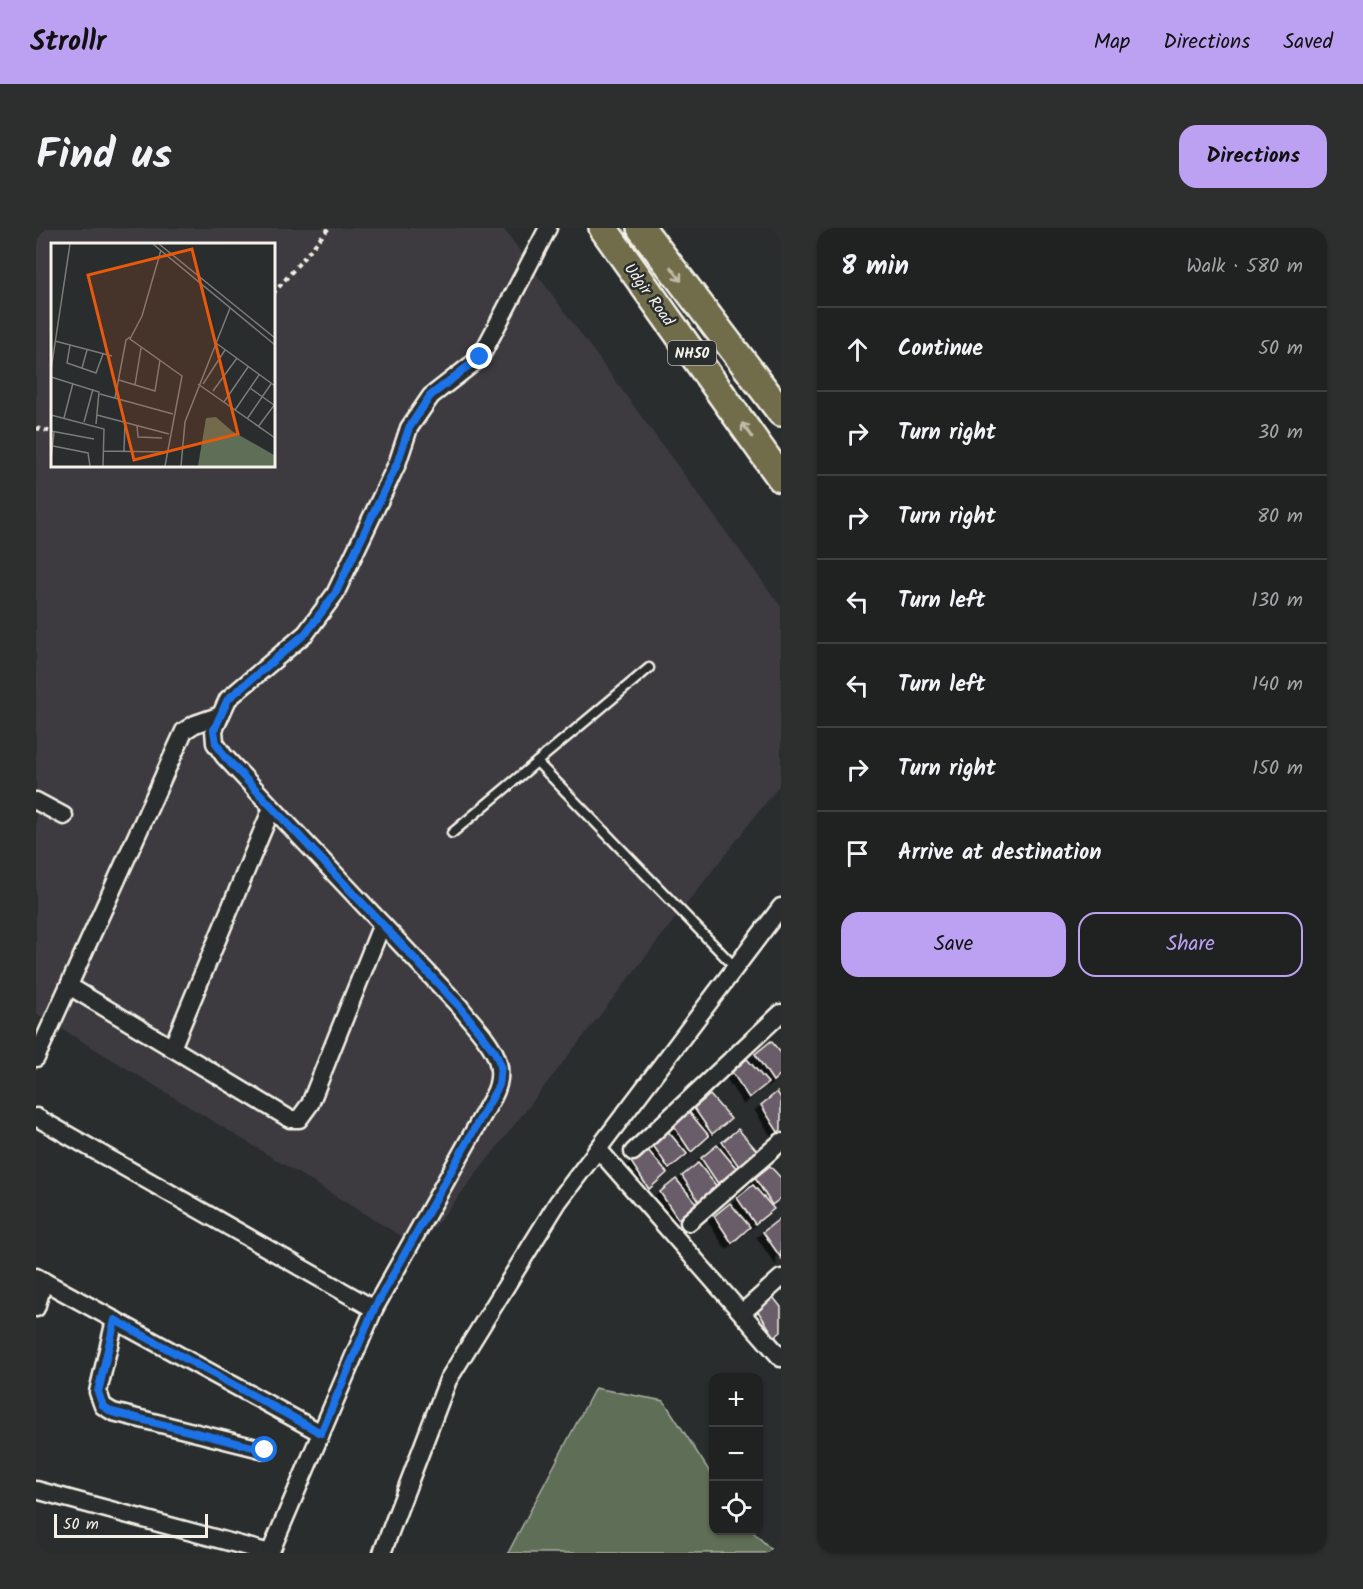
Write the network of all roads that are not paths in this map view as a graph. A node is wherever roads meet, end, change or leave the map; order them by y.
1 (548, 228) edge
2 (603, 228) edge
3 (641, 228) edge
4 (781, 412) edge
5 (781, 478) edge
6 (649, 668) dead end
7 (218, 716) junction
8 (537, 762) junction
9 (36, 801) edge
10 (272, 808) junction
11 (64, 816) dead end
12 (452, 833) dead end
13 (781, 907) edge
14 (382, 924) junction
15 (735, 967) junction
16 (69, 986) junction
17 (781, 1013) edge
18 (172, 1048) junction
19 (36, 1058) edge
20 (36, 1117) edge
21 (781, 1142) edge
22 (598, 1149) junction
23 (633, 1152) dead end
24 (689, 1222) dead end
25 (781, 1278) edge
26 (40, 1279) edge
27 (36, 1308) edge
28 (374, 1309) junction
29 (743, 1312) junction
30 (115, 1320) junction
31 (781, 1358) edge
32 (321, 1433) junction
33 (265, 1450) dead end
34 (36, 1490) edge
35 (270, 1553) edge
36 (382, 1553) edge

1 - 7 street
5 -> 2 highway, Udgir Road / NH50
3 -> 4 highway, Udgir Road / NH50
6 - 8 lane
7 - 10 street
7 - 16 street
8 - 12 lane
8 - 15 lane
9 - 11 street
10 - 14 street
10 - 18 street
13 - 15 street
14 - 18 street
14 - 28 street
15 - 22 street
16 - 18 street
16 - 19 street
17 - 23 street
20 - 28 street
21 - 24 street
22 - 29 street
22 - 36 street
25 - 29 street
26 - 27 street
26 - 30 street
28 - 32 street
29 - 31 street
30 - 32 street
30 - 33 street
32 - 35 street
34 - 35 street

